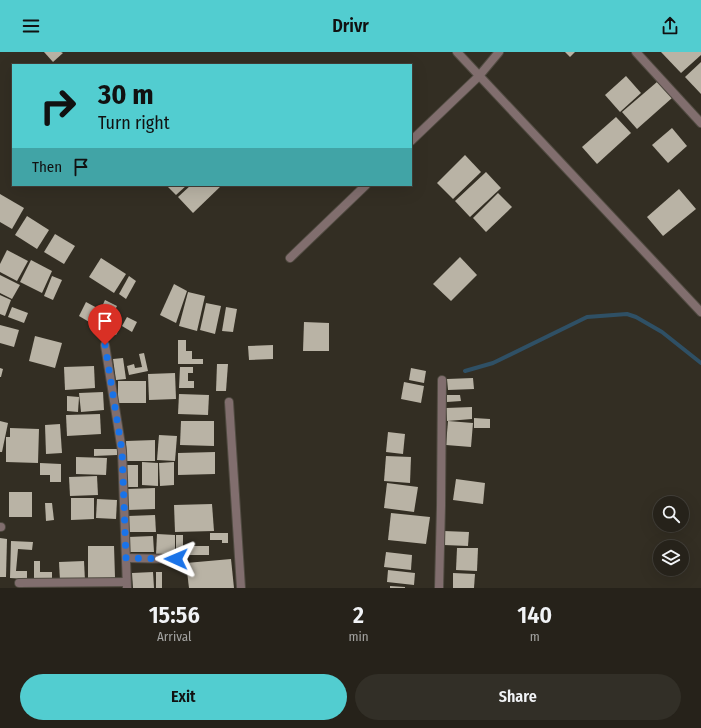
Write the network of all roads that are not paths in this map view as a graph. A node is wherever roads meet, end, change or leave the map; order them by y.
1 (457, 52) edge
2 (499, 52) edge
3 (636, 52) edge
4 (479, 76) junction
5 (701, 123) edge
6 (412, 141) edge
7 (365, 186) edge
8 (290, 258) dead end
9 (701, 312) edge
10 (105, 345) dead end
11 (442, 380) dead end
12 (229, 402) dead end
13 (126, 558) junction
14 (176, 559) dead end
15 (19, 583) dead end
16 (126, 585) edge
17 (241, 588) edge
18 (439, 588) edge

1 - 4 street
2 - 4 street
3 - 5 street
4 - 6 street
4 - 9 street
7 - 8 street
10 - 13 street
11 - 18 street
12 - 17 street
13 - 14 street
13 - 16 street
15 - 16 street

